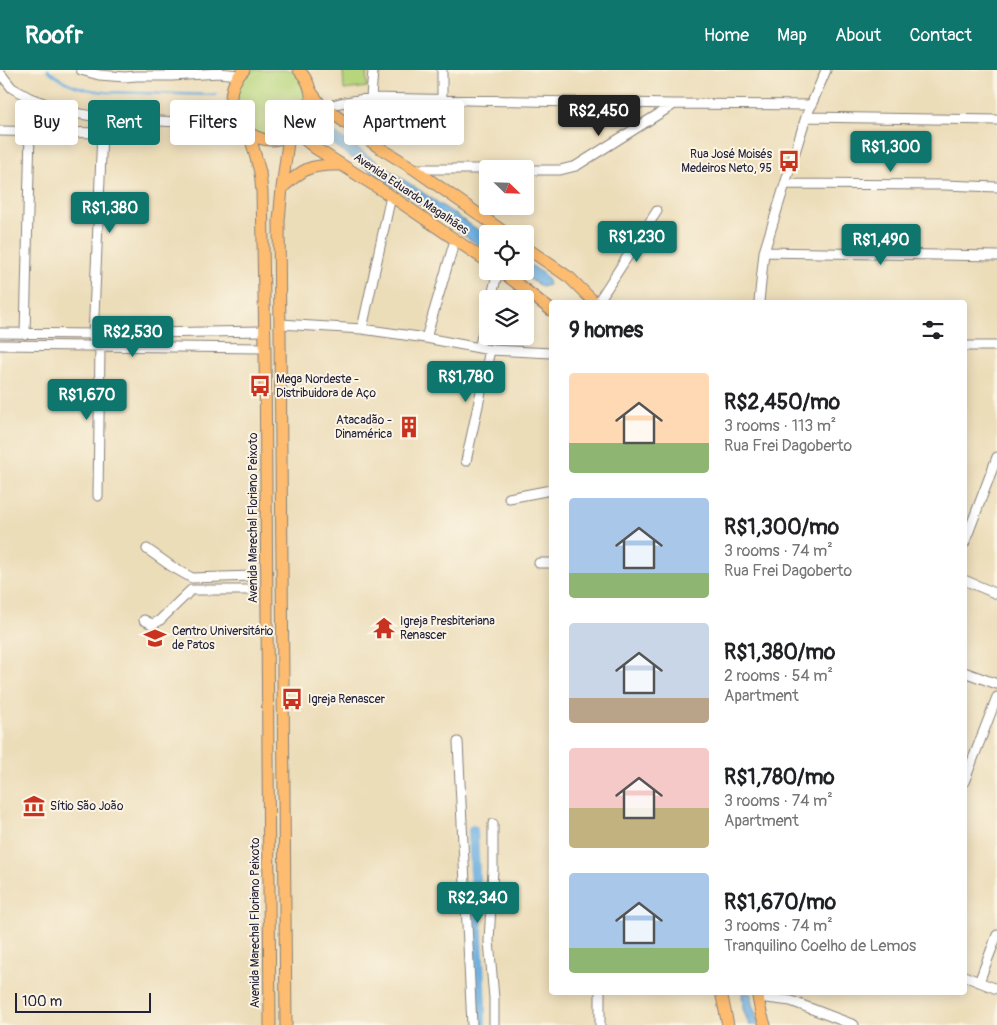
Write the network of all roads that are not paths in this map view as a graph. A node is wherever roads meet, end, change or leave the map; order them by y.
1 (80, 70) edge
2 (301, 70) edge
3 (373, 70) edge
4 (442, 70) edge
5 (826, 70) edge
6 (241, 72) edge
7 (0, 73) edge
8 (310, 90) junction
9 (371, 98) junction
10 (230, 100) edge
11 (311, 100) edge
12 (317, 100) edge
13 (442, 100) joint
14 (464, 100) edge
15 (334, 104) edge
16 (673, 104) junction
17 (812, 105) junction
18 (334, 114) edge
19 (88, 115) edge
20 (806, 117) junction
21 (997, 120) edge
22 (0, 131) edge
23 (15, 132) edge
24 (30, 145) edge
25 (102, 145) edge
26 (251, 145) edge
27 (290, 145) edge
28 (310, 145) edge
29 (342, 165) junction
30 (414, 169) junction
31 (479, 169) edge
32 (534, 170) edge
33 (785, 184) junction
34 (997, 187) edge
35 (282, 188) junction
36 (391, 196) junction
37 (656, 211) dead end
38 (494, 225) edge
39 (456, 240) junction
40 (764, 252) junction
41 (534, 253) edge
42 (479, 256) edge
43 (997, 256) edge
44 (512, 280) edge
45 (592, 300) edge
46 (599, 300) edge
47 (759, 300) edge
48 (549, 308) edge
49 (280, 324) junction
50 (362, 329) junction
51 (265, 331) junction
52 (4, 334) edge
53 (25, 334) junction
54 (94, 334) junction
55 (426, 338) junction
56 (4, 345) edge
57 (480, 345) edge
58 (96, 346) junction
59 (967, 346) edge
60 (997, 346) edge
61 (265, 348) junction
62 (479, 348) junction
63 (490, 350) junction
64 (549, 353) edge
65 (997, 457) edge
66 (466, 461) dead end
67 (549, 490) edge
68 (98, 496) dead end
69 (509, 498) dead end
70 (967, 536) edge
71 (147, 549) dead end
72 (539, 563) dead end
73 (549, 563) edge
74 (252, 576) dead end
75 (967, 581) edge
76 (252, 590) dead end
77 (997, 594) edge
78 (144, 620) dead end
79 (967, 673) edge
80 (997, 684) edge
81 (997, 697) edge
82 (458, 742) dead end
83 (967, 766) edge
84 (493, 824) dead end
85 (997, 935) edge
86 (967, 977) edge
87 (979, 982) junction
88 (997, 989) edge
89 (600, 995) edge
90 (722, 995) edge
91 (757, 995) edge
92 (270, 1025) edge
93 (286, 1025) edge
94 (472, 1025) edge
95 (494, 1025) edge
96 (600, 1025) edge
97 (728, 1025) edge
98 (765, 1025) edge
99 (854, 1025) edge

1 - 6 street
2 - 8 main road, Avenida Eduardo Magalhães
3 - 9 street
4 - 13 street
5 - 17 street
6 - 10 main road, Avenida Marechal Floriano Peixoto
7 - 19 street
8 - 11 main road
8 - 12 main road, Avenida Eduardo Magalhães
9 - 13 street
9 - 15 street
14 - 16 street
16 - 17 street
16 - 32 street
17 - 20 street
18 - 30 main road, Avenida Eduardo Magalhães
20 - 21 street
20 - 33 street
22 - 23 street
24 - 53 street
25 - 54 street
26 - 51 main road, Avenida Marechal Floriano Peixoto
27 - 35 main road
28 - 29 main road, Avenida Eduardo Magalhães
29 - 35 main road
29 - 36 main road, Avenida Eduardo Magalhães
30 - 31 street
30 - 38 main road, Avenida Eduardo Magalhães
33 - 34 street
33 - 40 street
35 - 49 main road
36 - 39 main road, Avenida Eduardo Magalhães
36 - 50 street
37 - 46 street
39 - 42 main road, Avenida Eduardo Magalhães
39 - 55 street
40 - 43 street
40 - 47 street
41 - 45 main road
44 - 48 main road
49 - 50 street
49 - 93 main road
50 - 55 street
51 - 54 street
51 - 61 main road, Avenida Marechal Floriano Peixoto
52 - 53 street
52 - 56 street
53 - 54 street
54 - 58 street
55 - 62 street
56 - 58 street
57 - 62 street
58 - 61 street
58 - 68 street
59 - 60 street
61 - 92 main road, Avenida Marechal Floriano Peixoto
62 - 63 street
63 - 64 street
63 - 66 street
65 - 70 street
67 - 69 street
71 - 74 street
72 - 73 street
75 - 77 street
76 - 78 street
79 - 80 street
81 - 83 street
82 - 94 street
84 - 95 street
85 - 87 street
86 - 87 street
87 - 88 street
89 - 96 street
90 - 97 main road
91 - 98 main road
91 - 99 street

